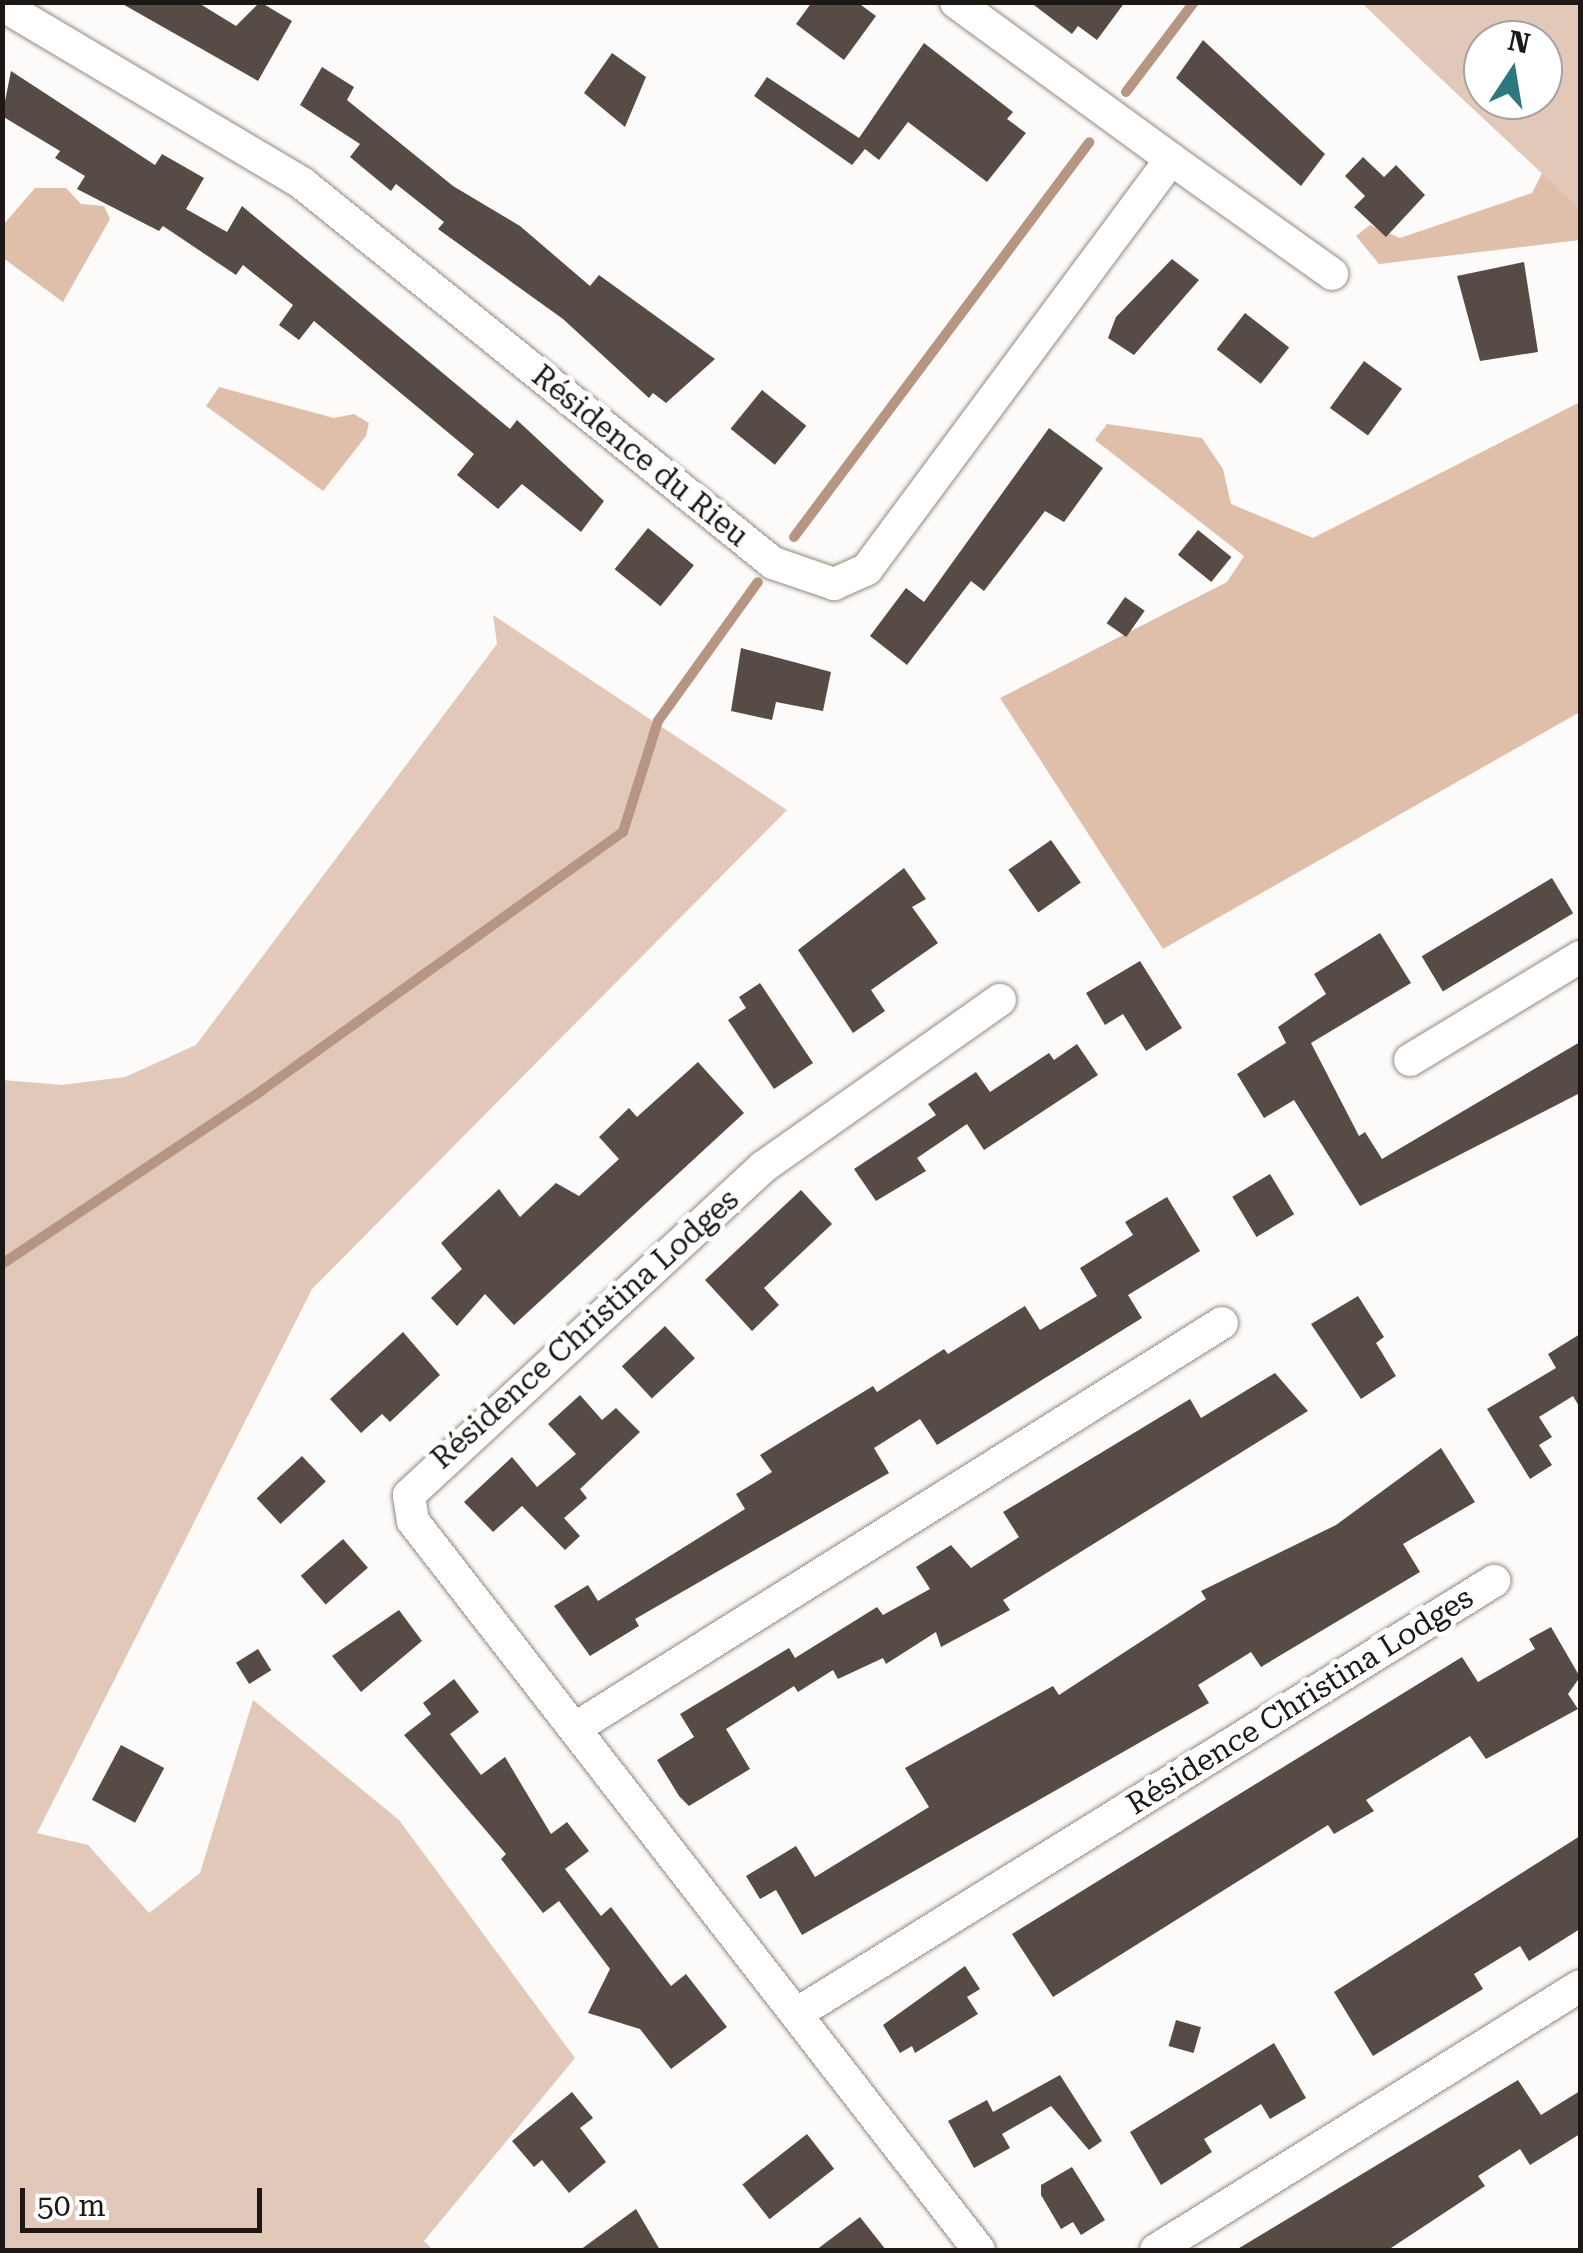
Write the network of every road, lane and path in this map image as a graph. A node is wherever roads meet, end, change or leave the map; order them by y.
1 (956, 2) edge
2 (2, 4) edge
3 (1171, 159) junction
4 (1332, 274) dead end
5 (1580, 956) edge
6 (1000, 1000) dead end
7 (1410, 1060) dead end
8 (1222, 1323) dead end
9 (1494, 1581) dead end
10 (577, 1727) junction
11 (1580, 1986) edge
12 (801, 2011) junction
13 (978, 2250) edge
14 (1156, 2250) edge

1 - 3 street
2 - 3 street, Résidence du Rieu
3 - 4 street
5 - 7 street
6 - 10 street, Résidence Christina Lodges
8 - 10 street
9 - 12 street, Résidence Christina Lodges
10 - 12 street, Résidence Christina Lodges
11 - 14 street
12 - 13 street, Résidence Christina Lodges

